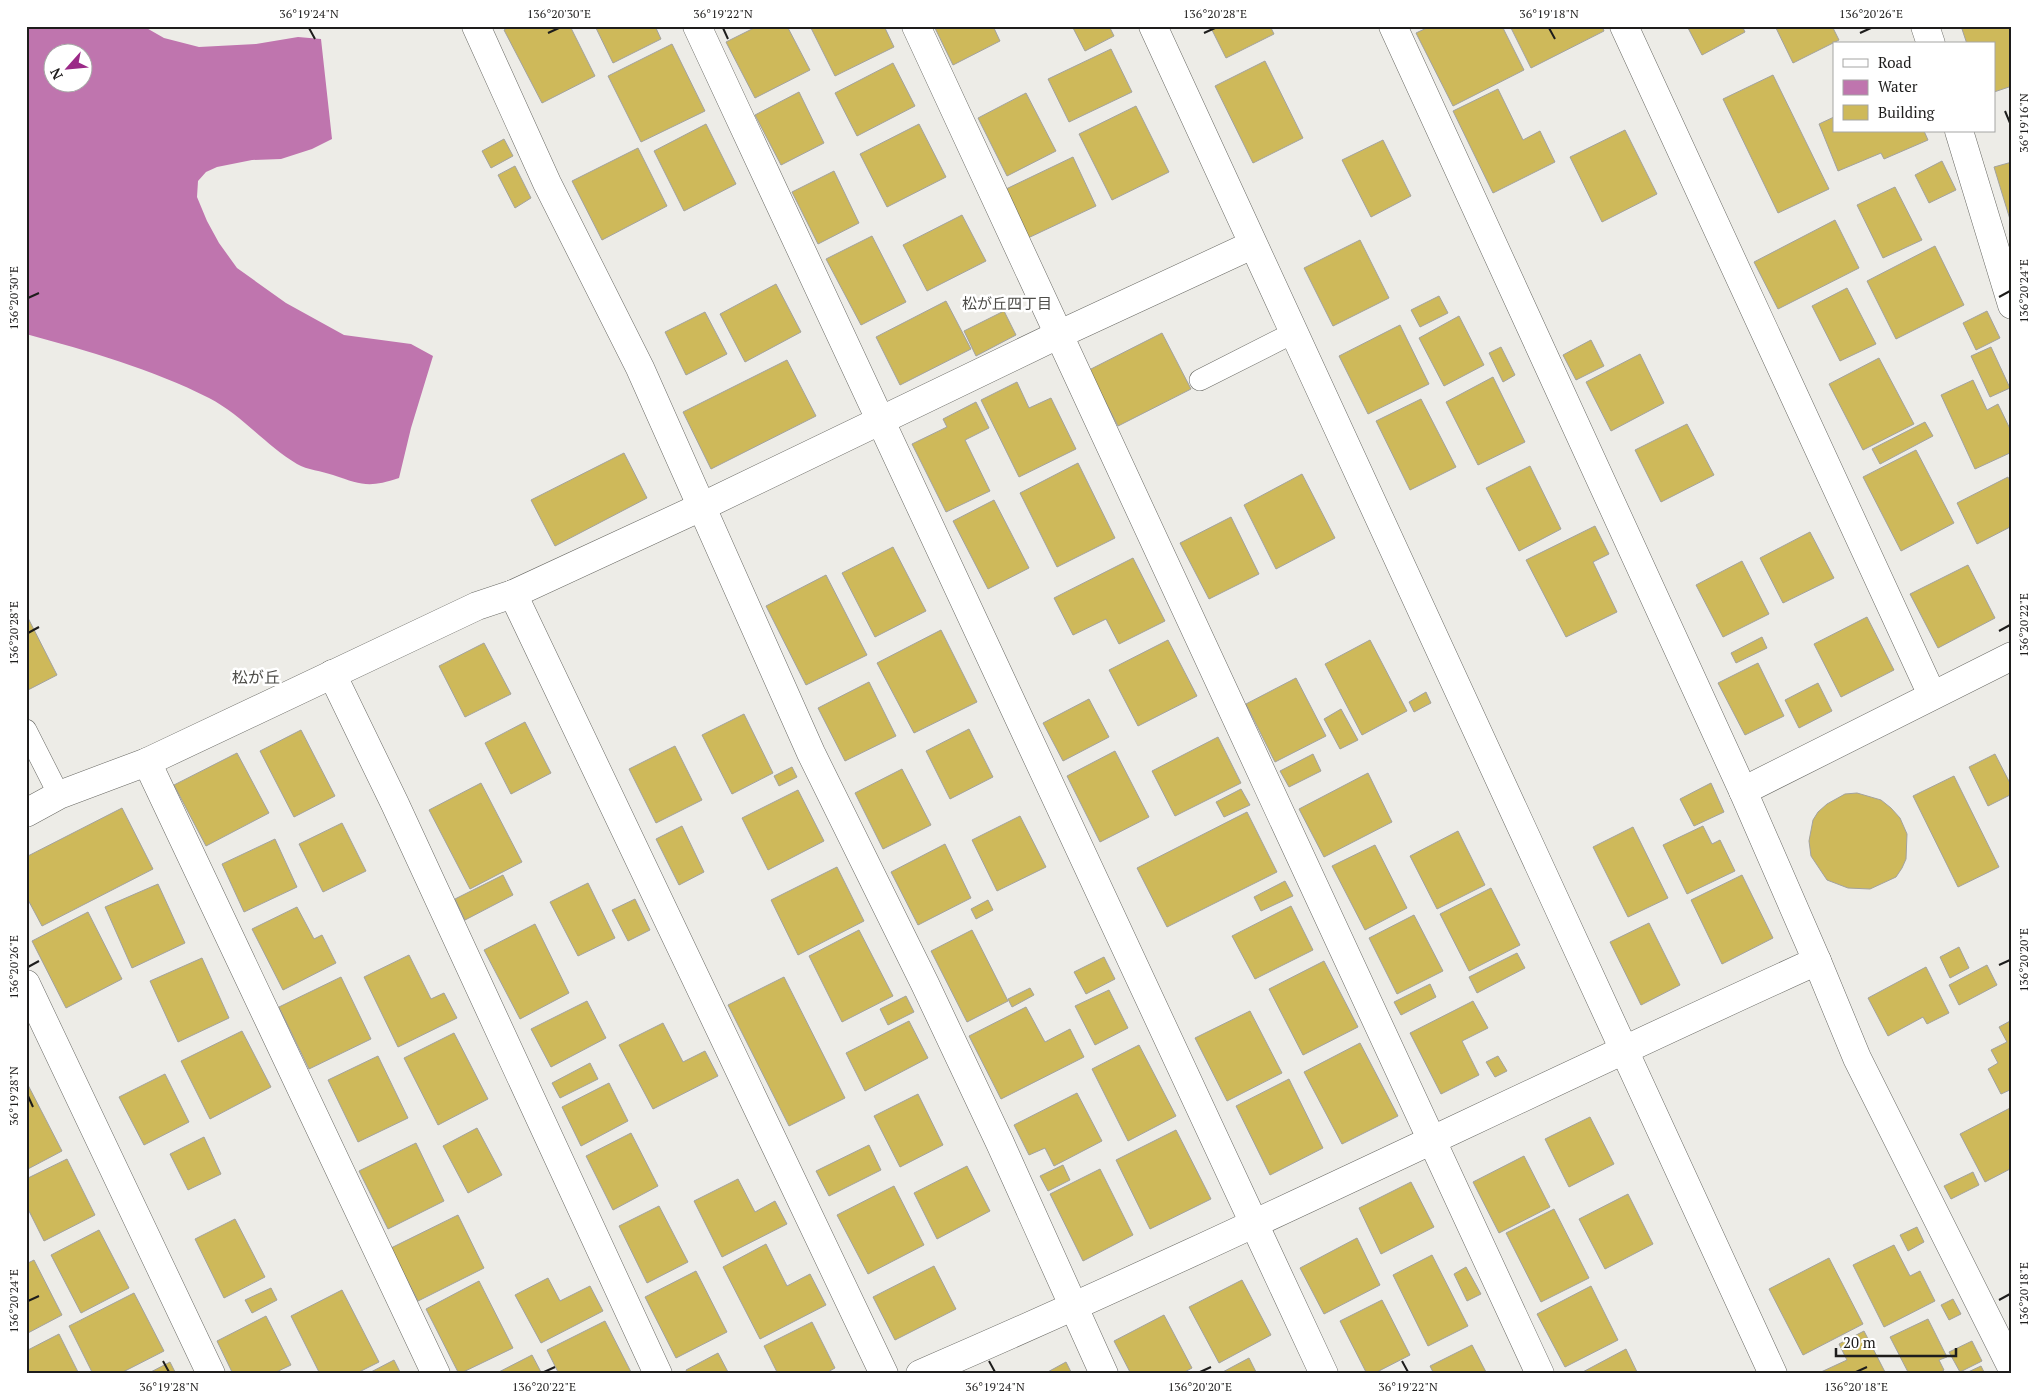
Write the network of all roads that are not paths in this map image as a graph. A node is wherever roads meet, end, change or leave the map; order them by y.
1 (476, 26) edge
2 (697, 26) edge
3 (916, 26) edge
4 (1153, 26) edge
5 (1393, 26) edge
6 (1624, 26) edge
7 (1925, 26) edge
8 (1930, 42) edge
9 (1959, 132) edge
10 (1252, 245) junction
11 (2012, 305) edge
12 (1293, 333) junction
13 (1060, 334) junction
14 (1200, 380) dead end
15 (880, 421) junction
16 (701, 508) junction
17 (513, 594) junction
18 (2012, 656) edge
19 (332, 674) junction
20 (1932, 695) junction
21 (26, 730) edge
22 (147, 762) junction
23 (1743, 791) junction
24 (59, 795) junction
25 (26, 813) edge
26 (1817, 961) junction
27 (26, 984) edge
28 (1623, 1049) junction
29 (1432, 1139) junction
30 (1254, 1223) junction
31 (1073, 1308) junction
32 (2012, 1368) edge
33 (212, 1374) edge
34 (436, 1374) edge
35 (658, 1374) edge
36 (884, 1374) edge
37 (920, 1374) edge
38 (1104, 1374) edge
39 (1324, 1374) edge
40 (1540, 1374) edge
41 (1773, 1374) edge

1 - 16 street
2 - 15 street
3 - 13 street
4 - 10 street
5 - 23 street
6 - 20 street
7 - 8 street
9 - 11 street
10 - 12 street
10 - 13 street
12 - 14 lane
12 - 28 street
13 - 15 street
13 - 29 street
15 - 16 street
15 - 30 street
16 - 17 street
16 - 31 street
17 - 19 street
17 - 36 street
18 - 20 street
19 - 22 street
19 - 35 street
20 - 23 street
21 - 24 lane
22 - 24 street
22 - 34 street
23 - 26 street
24 - 25 street
26 - 28 street
26 - 32 street
27 - 33 street
28 - 29 street
28 - 41 street
29 - 30 street
29 - 40 street
30 - 31 street
30 - 39 street
31 - 37 street
31 - 38 street

